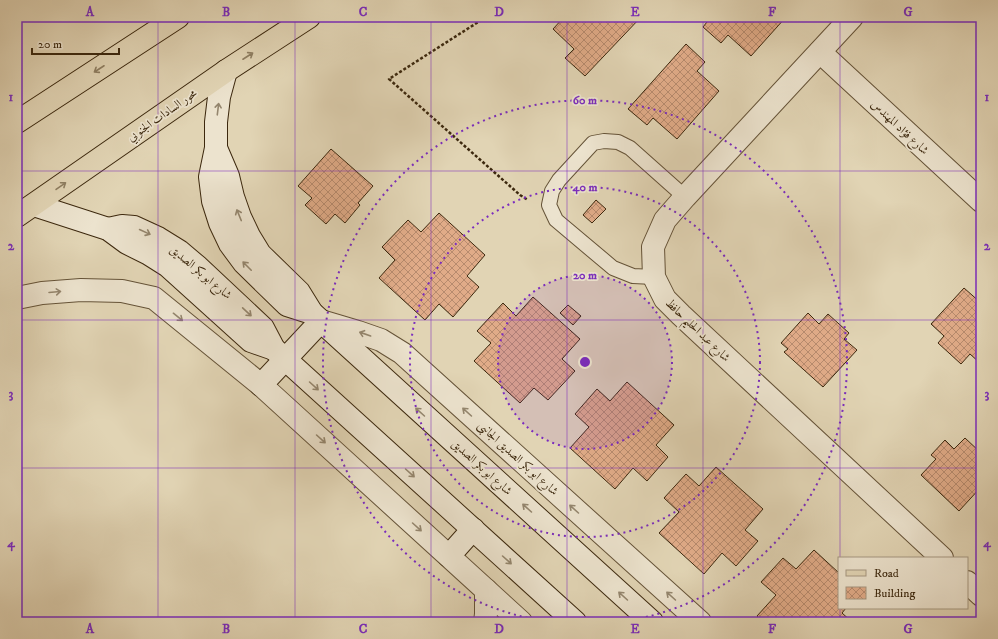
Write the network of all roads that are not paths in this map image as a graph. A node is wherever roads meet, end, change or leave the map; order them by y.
1 (178, 17) edge
2 (309, 17) edge
3 (852, 17) edge
4 (820, 52) junction
5 (226, 71) junction
6 (17, 122) edge
7 (684, 197) junction
8 (981, 201) edge
9 (25, 211) edge
10 (654, 278) junction
11 (17, 298) edge
12 (316, 317) junction
13 (280, 354) junction
14 (261, 385) junction
15 (472, 529) junction
16 (448, 556) junction
17 (941, 557) edge
18 (968, 583) edge
19 (486, 590) junction
20 (981, 595) edge
21 (485, 622) edge
22 (521, 622) edge
23 (575, 622) edge
24 (652, 622) edge
25 (700, 622) edge

1 -> 6 main road
5 -> 2 main road, محور السادات الجنوبي
3 - 4 street, شارع عبد الحليم حافظ
4 - 7 street, شارع عبد الحليم حافظ
4 - 8 street, شارع فؤاد المهندس
9 -> 5 main road, محور السادات الجنوبي
12 -> 5 street, شارع ابو بكر الصديق
7 - 10 street, شارع عبد الحليم حافظ
7 - 10 lane
9 -> 13 street, شارع ابو بكر الصديق
10 - 17 street, شارع عبد الحليم حافظ
11 -> 14 street
12 - 13 street
24 -> 12 street, شارع ابو بكر الصديق
25 -> 12 street, شارع ابو بكر الصديق الجانبى
13 - 14 street
13 -> 15 street, شارع ابو بكر الصديق
14 -> 16 street
15 - 16 street
15 -> 23 street, شارع ابو بكر الصديق
16 - 19 street
18 - 20 street
19 - 21 street
19 - 22 street

